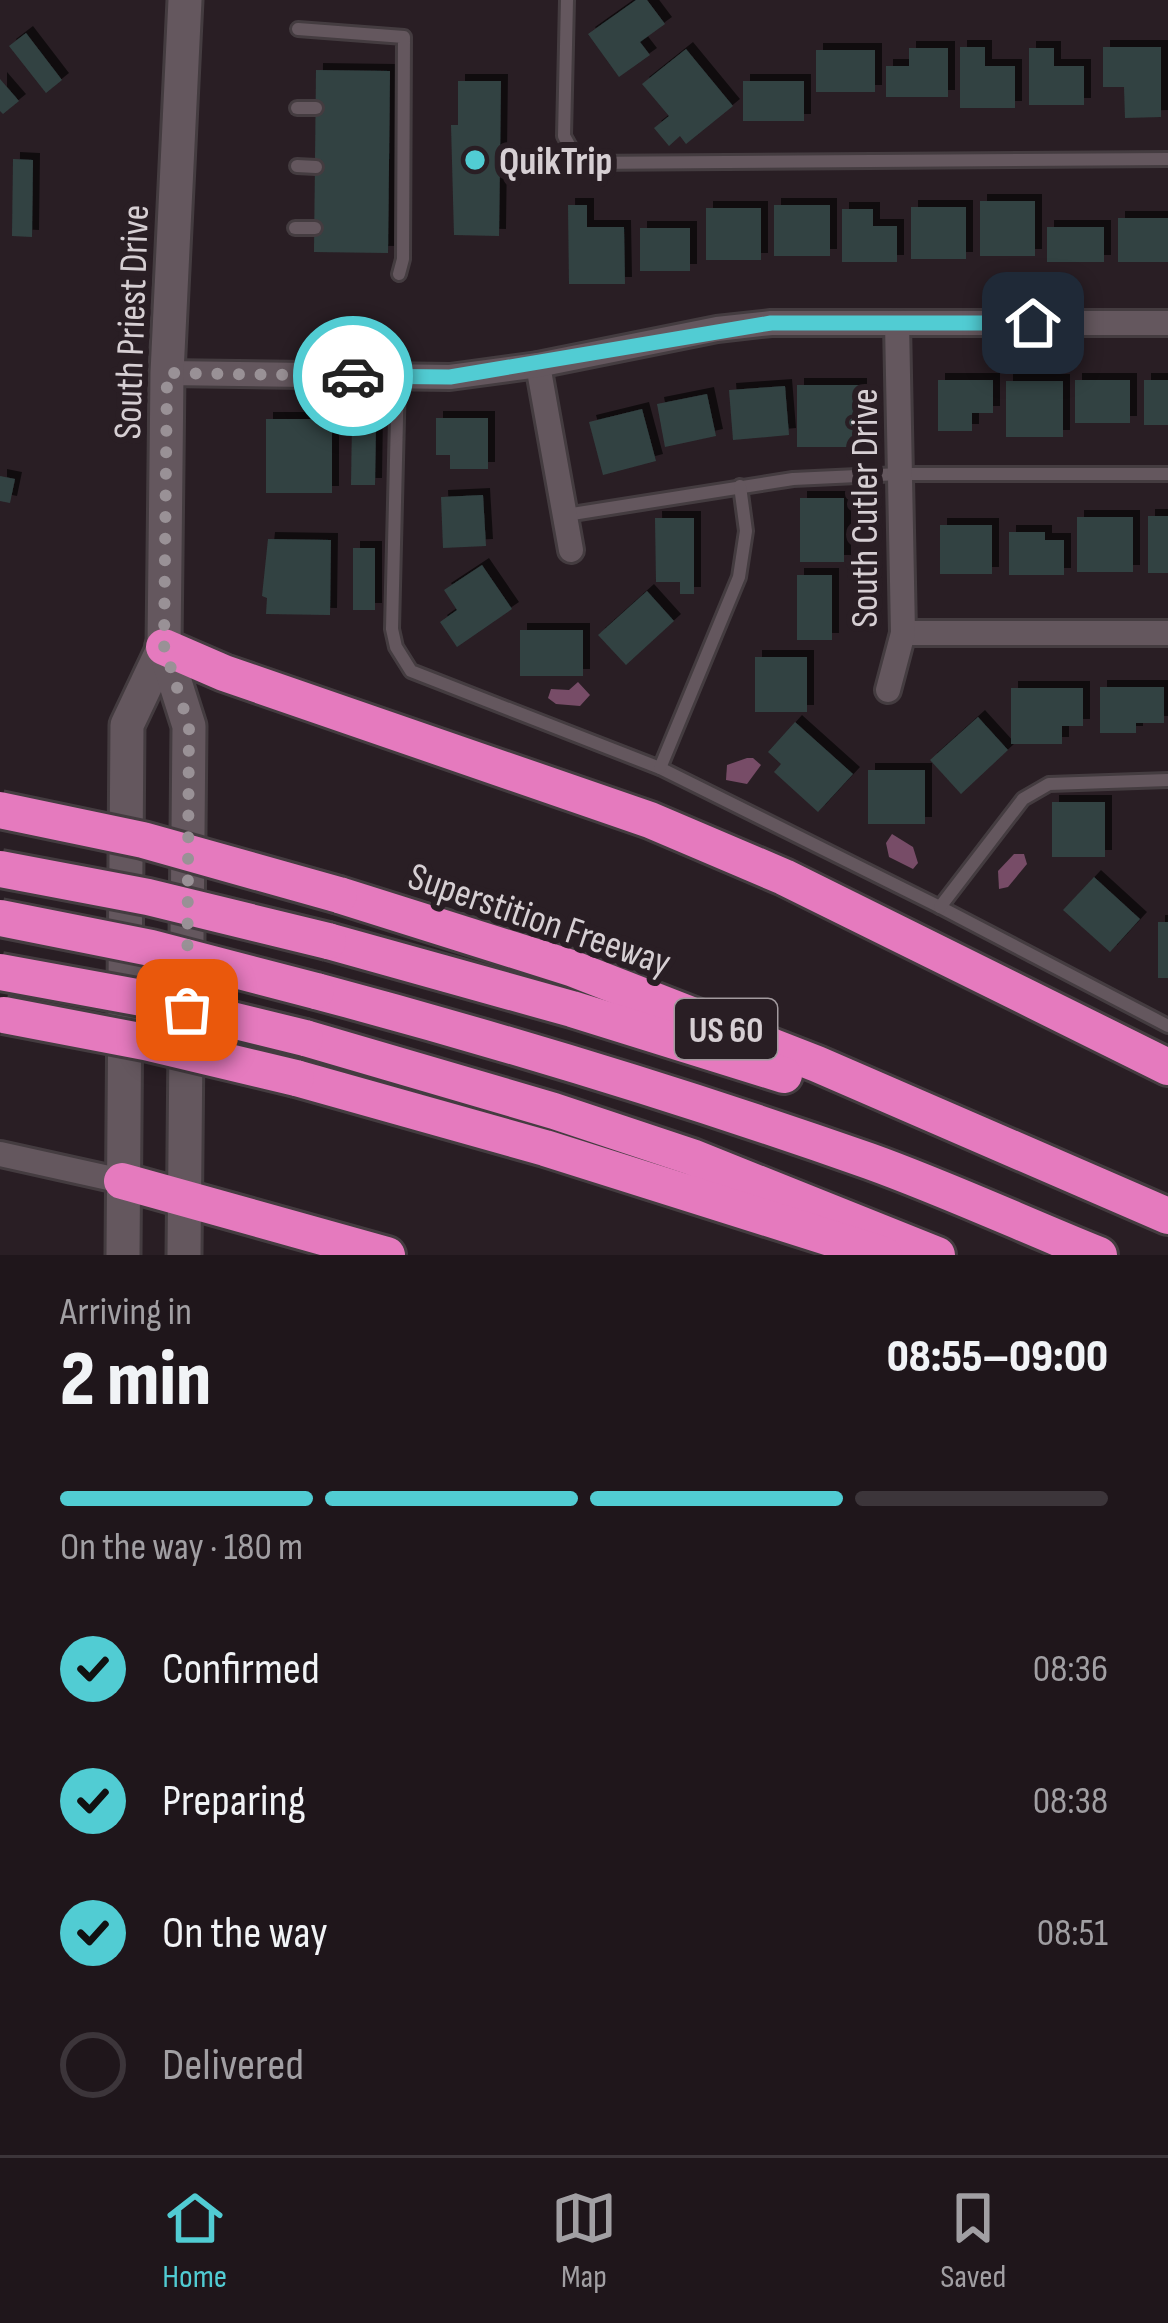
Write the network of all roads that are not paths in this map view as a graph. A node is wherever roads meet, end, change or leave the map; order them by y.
1 (185, 0) edge
2 (566, 0) edge
3 (298, 29) dead end
4 (316, 108) dead end
5 (297, 109) dead end
6 (1168, 159) edge
7 (297, 166) dead end
8 (316, 167) dead end
9 (295, 228) dead end
10 (315, 228) dead end
11 (399, 274) dead end
12 (897, 323) junction
13 (1168, 323) edge
14 (538, 365) junction
15 (167, 373) junction
16 (398, 376) junction
17 (900, 474) junction
18 (1168, 474) edge
19 (740, 486) junction
20 (565, 515) junction
21 (571, 550) dead end
22 (903, 633) junction
23 (1168, 633) edge
24 (164, 646) junction
25 (888, 690) dead end
26 (660, 768) junction
27 (1168, 781) edge
28 (0, 810) edge
29 (0, 869) edge
30 (940, 907) junction
31 (0, 918) edge
32 (0, 972) edge
33 (2, 1015) edge
34 (1168, 1027) edge
35 (1168, 1067) edge
36 (0, 1154) edge
37 (122, 1181) junction
38 (1104, 1188) junction
39 (185, 1200) junction
40 (1168, 1216) edge
41 (123, 1255) edge
42 (184, 1255) edge
43 (387, 1255) edge
44 (884, 1255) edge
45 (937, 1255) edge
46 (1099, 1255) edge

1 - 15 main road, South Priest Drive
2 - 6 lane
3 - 11 lane
4 - 5 lane
7 - 8 lane
9 - 10 lane
12 - 13 street
12 - 14 street
12 - 17 street, South Cutler Drive
14 - 16 street
14 - 20 street
15 - 16 street
15 - 24 main road, South Priest Drive
16 - 26 lane
17 - 18 lane
17 - 19 lane
17 - 22 street, South Cutler Drive
19 - 20 lane
19 - 26 lane
20 - 21 street
22 - 23 street
22 - 25 street, South Cutler Drive
24 - 35 highway
24 - 37 main road, South Priest Drive
24 - 39 main road, South Priest Drive
26 - 30 lane
27 - 30 lane
28 - 38 highway, Superstition Freeway / US 60, bridge
29 - 38 highway, bridge
30 - 34 lane
31 - 46 highway, bridge
32 - 45 highway, bridge
33 - 44 highway, bridge
36 - 37 street
37 - 39 highway
37 - 41 main road, South Priest Drive
38 - 40 highway, Superstition Freeway / US 60
39 - 42 main road, South Priest Drive
39 - 43 highway

